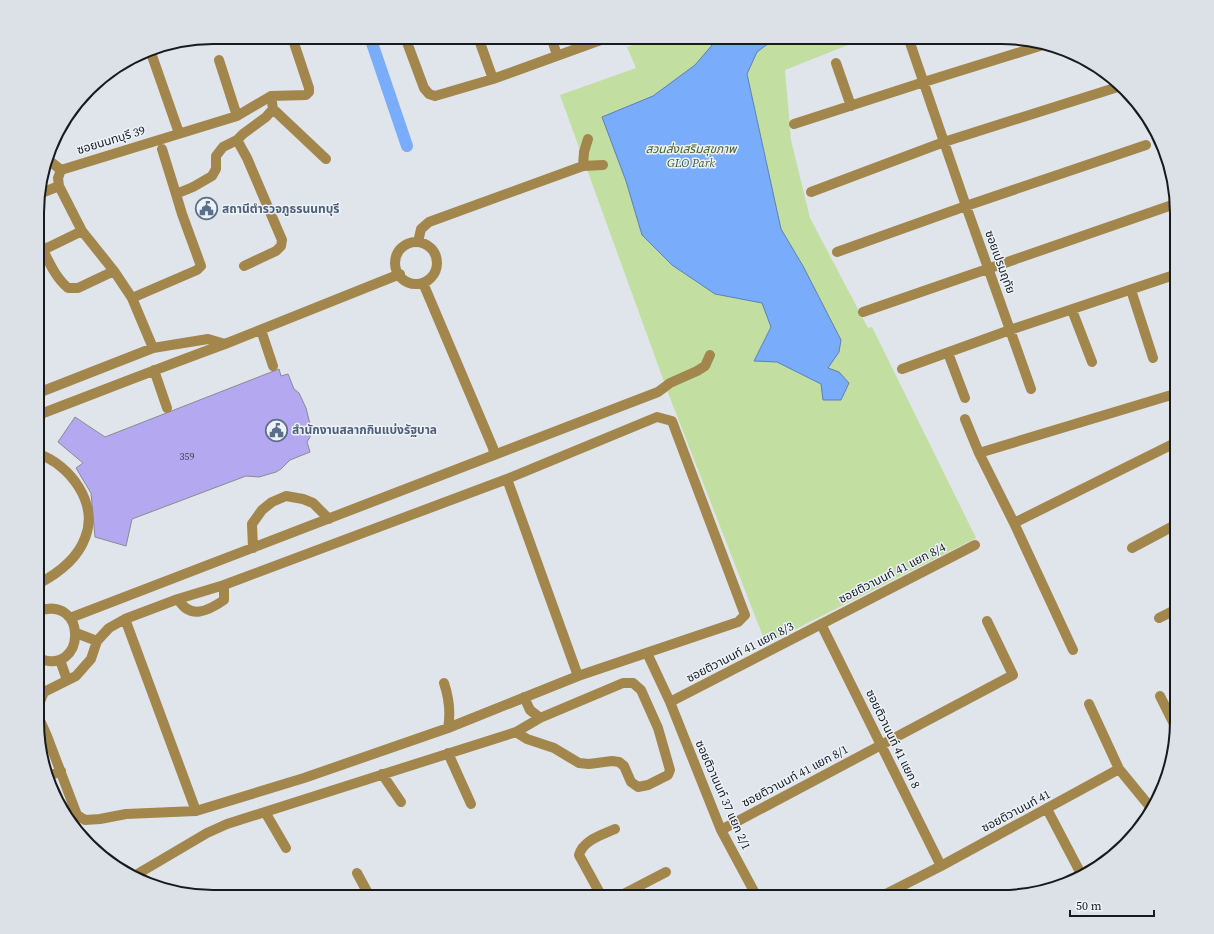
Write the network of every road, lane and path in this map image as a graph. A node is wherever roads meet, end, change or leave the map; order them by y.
1 (294, 44) edge
2 (408, 44) edge
3 (480, 44) edge
4 (553, 44) edge
5 (589, 44) edge
6 (910, 44) edge
7 (1035, 47) edge
8 (557, 55) junction
9 (152, 56) edge
10 (219, 60) dead end
11 (836, 63) dead end
12 (493, 79) junction
13 (924, 82) junction
14 (1114, 88) edge
15 (270, 96) junction
16 (851, 106) junction
17 (273, 109) junction
18 (237, 116) junction
19 (794, 124) dead end
20 (179, 133) junction
21 (588, 139) dead end
22 (237, 140) junction
23 (944, 142) junction
24 (1146, 145) dead end
25 (162, 149) dead end
26 (326, 159) dead end
27 (52, 163) edge
28 (603, 165) dead end
29 (583, 166) junction
30 (61, 170) junction
31 (59, 186) junction
32 (45, 191) edge
33 (811, 192) dead end
34 (176, 194) junction
35 (966, 206) junction
36 (1170, 206) edge
37 (82, 231) junction
38 (418, 242) junction
39 (44, 250) edge
40 (837, 252) dead end
41 (44, 256) edge
42 (244, 266) dead end
43 (988, 269) junction
44 (114, 271) junction
45 (400, 274) junction
46 (1170, 276) edge
47 (423, 283) junction
48 (1131, 290) junction
49 (132, 298) junction
50 (1072, 310) junction
51 (864, 312) dead end
52 (261, 330) junction
53 (1010, 330) junction
54 (225, 344) junction
55 (153, 348) junction
56 (948, 353) junction
57 (710, 355) dead end
58 (1154, 358) dead end
59 (1092, 362) dead end
60 (273, 366) dead end
61 (902, 369) dead end
62 (154, 370) junction
63 (1031, 389) dead end
64 (44, 391) edge
65 (1170, 396) edge
66 (965, 398) dead end
67 (167, 408) dead end
68 (44, 413) edge
69 (964, 419) dead end
70 (1170, 445) edge
71 (979, 453) junction
72 (494, 455) junction
73 (44, 456) edge
74 (508, 479) junction
75 (329, 519) junction
76 (1014, 523) junction
77 (1170, 528) edge
78 (975, 545) dead end
79 (253, 548) junction
80 (1132, 548) dead end
81 (44, 581) edge
82 (224, 584) junction
83 (178, 599) junction
84 (44, 609) edge
85 (1170, 612) edge
86 (70, 618) junction
87 (1159, 618) dead end
88 (125, 619) junction
89 (987, 621) dead end
90 (821, 624) junction
91 (76, 634) junction
92 (97, 640) junction
93 (1073, 650) dead end
94 (647, 652) junction
95 (60, 660) junction
96 (44, 661) edge
97 (578, 676) junction
98 (67, 680) junction
99 (444, 683) dead end
100 (44, 692) edge
101 (1160, 696) dead end
102 (524, 697) junction
103 (670, 702) junction
104 (1089, 704) dead end
105 (1170, 716) edge
106 (540, 718) junction
107 (448, 728) junction
108 (516, 732) junction
109 (45, 741) edge
110 (881, 745) junction
111 (448, 753) junction
112 (1119, 769) junction
113 (61, 771) junction
114 (53, 774) edge
115 (382, 774) junction
116 (401, 802) dead end
117 (471, 804) dead end
118 (1148, 804) edge
119 (1047, 809) junction
120 (196, 811) junction
121 (265, 812) junction
122 (615, 829) dead end
123 (722, 830) junction
124 (286, 848) dead end
125 (941, 866) junction
126 (1079, 870) dead end
127 (666, 872) dead end
128 (139, 873) edge
129 (357, 873) dead end
130 (366, 890) edge
131 (597, 890) edge
132 (631, 890) edge
133 (753, 890) edge
134 (894, 890) edge

1 - 15 street, ซอยนนทบุรี 39
2 - 12 street
3 - 12 street
4 - 8 street
5 - 8 street
6 - 13 street, ซอยเปรมฤทัย
7 - 13 street
8 - 12 street
9 - 20 street
10 - 18 street
11 - 16 street
13 - 16 street
13 - 23 street, ซอยเปรมฤทัย
14 - 23 street
15 - 17 street
15 - 18 street, ซอยนนทบุรี 39
16 - 19 street
17 - 22 street
17 - 26 street
18 - 20 street, ซอยนนทบุรี 39
20 - 30 street, ซอยนนทบุรี 39
21 - 29 street
22 - 34 street
22 - 42 street
23 - 33 street
23 - 35 street, ซอยเปรมฤทัย
24 - 35 street
25 - 34 street
27 - 30 street
28 - 29 street
29 - 38 street
30 - 31 street
31 - 32 street
31 - 37 street
34 - 49 street
35 - 40 street
35 - 43 street, ซอยเปรมฤทัย
36 - 43 street
37 - 39 street
37 - 44 street
38 - 45 street
38 - 47 street
41 - 44 street
43 - 51 street
43 - 53 street, ซอยเปรมฤทัย
44 - 49 street
45 - 47 street
45 - 52 street
46 - 48 street
47 - 72 street
48 - 50 street
48 - 58 street
49 - 55 street
50 - 53 street
50 - 59 street
52 - 54 street
52 - 60 street
53 - 56 street
53 - 63 street, ซอยเปรมฤทัย
54 - 55 street
54 - 62 street
55 - 64 street
56 - 61 street
56 - 66 street
57 - 72 street
62 - 67 street
62 - 68 street
65 - 71 street
69 - 71 street
70 - 76 street
71 - 76 street
72 - 75 street
73 - 81 street
74 - 82 street
74 - 94 street
74 - 97 street
75 - 79 street
75 - 79 street
76 - 93 street
77 - 80 street
78 - 90 street, ซอยติวานนท์ 41 แยก 8/4
79 - 86 street
82 - 83 street
82 - 83 street
83 - 88 street
84 - 86 street
85 - 87 street
86 - 91 street
88 - 92 street
88 - 120 street
89 - 110 street, ซอยติวานนท์ 41 แยก 8/1
90 - 103 street, ซอยติวานนท์ 41 แยก 8/3
90 - 110 street, ซอยติวานนท์ 41 แยก 8
91 - 92 street
91 - 95 street
92 - 98 street
94 - 97 street
94 - 103 street, ซอยติวานนท์ 37 แยก 2/1
95 - 96 street
95 - 98 street
97 - 102 street
98 - 100 street
99 - 107 street
101 - 105 street
102 - 106 street
102 - 107 street
103 - 123 street, ซอยติวานนท์ 37 แยก 2/1
104 - 112 street
106 - 108 street
106 - 108 street
107 - 120 street
108 - 111 street
109 - 113 street
110 - 123 street, ซอยติวานนท์ 41 แยก 8/1
110 - 125 street, ซอยติวานนท์ 41 แยก 8
111 - 115 street
111 - 117 street
112 - 118 street
112 - 119 street, ซอยติวานนท์ 41
113 - 114 street
113 - 120 street
115 - 116 street
115 - 121 street
119 - 125 street, ซอยติวานนท์ 41
119 - 126 street
121 - 124 street
121 - 128 street
122 - 131 street
123 - 133 street, ซอยติวานนท์ 37 แยก 2/1
125 - 134 street, ซอยติวานนท์ 41
127 - 132 street
129 - 130 street

